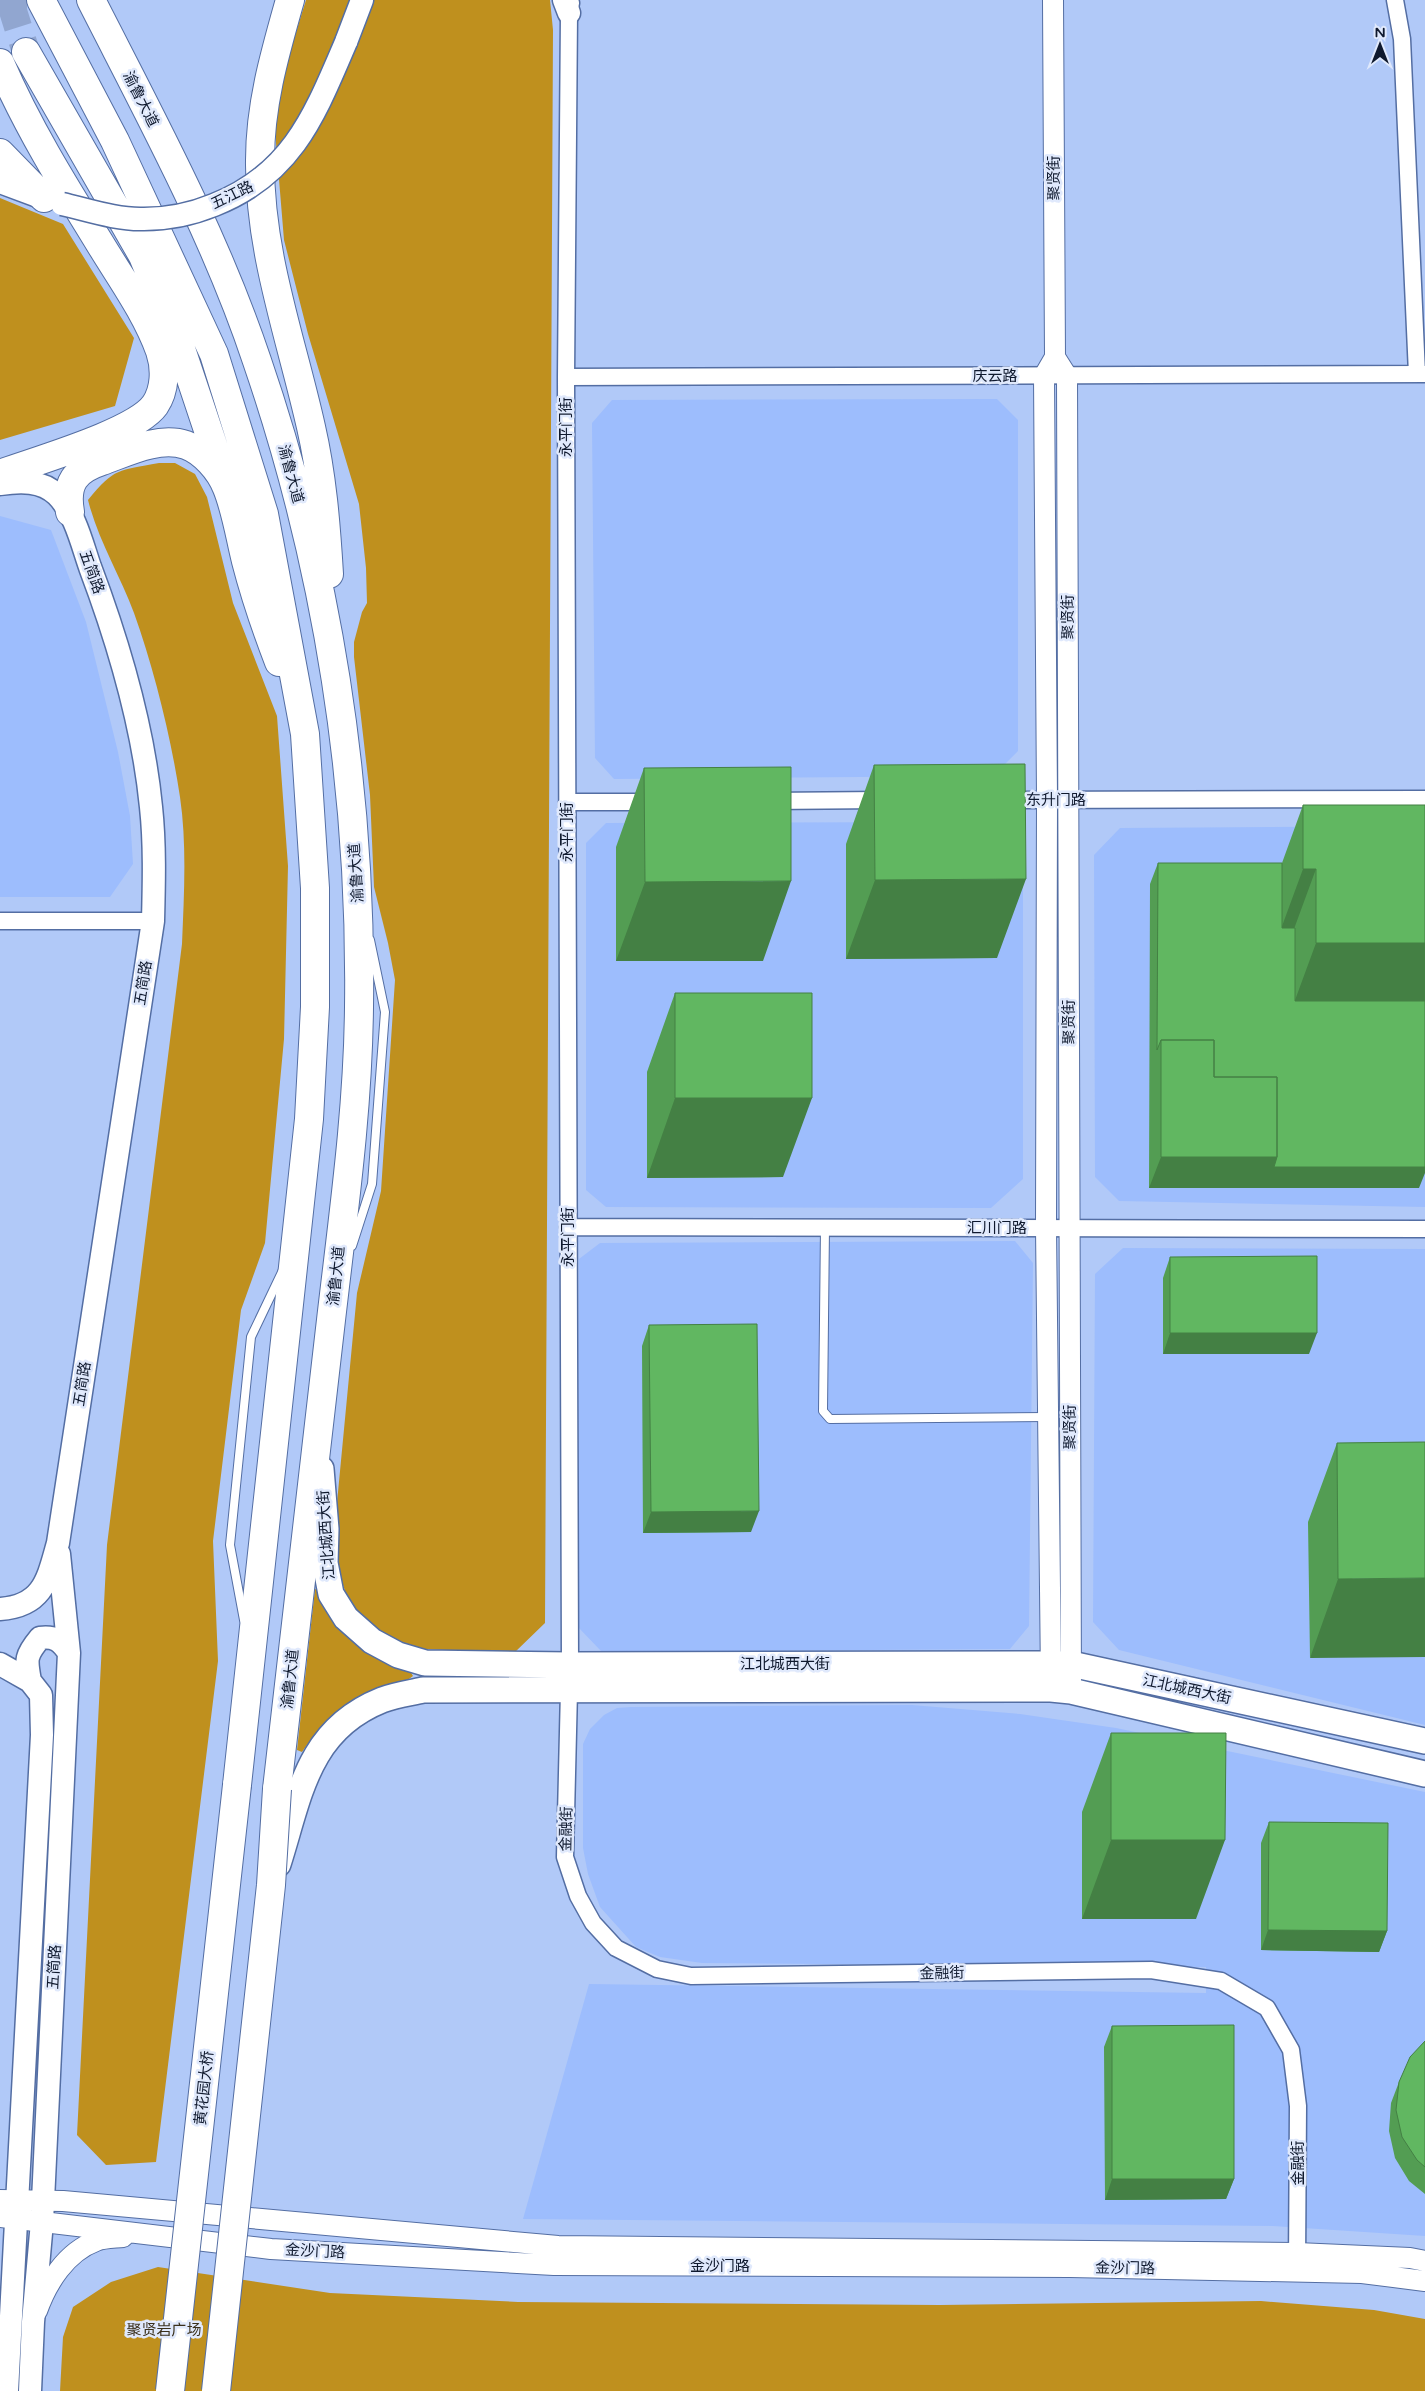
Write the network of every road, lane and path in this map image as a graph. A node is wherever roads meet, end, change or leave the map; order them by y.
1 (41, 0) edge
2 (91, 0) edge
3 (290, 0) edge
4 (362, 0) edge
5 (1053, 0) edge
6 (1395, 0) edge
7 (568, 4) edge
8 (26, 52) tunnel mouth
9 (0, 63) tunnel mouth
10 (0, 153) edge
11 (0, 182) edge
12 (53, 201) junction
13 (1055, 357) junction
14 (1421, 374) edge
15 (1044, 376) junction
16 (1066, 376) junction
17 (566, 378) junction
18 (0, 474) edge
19 (0, 484) edge
20 (227, 487) junction
21 (70, 512) junction
22 (335, 665) junction
23 (305, 734) junction
24 (1425, 799) edge
25 (897, 800) edge
26 (987, 800) edge
27 (1047, 800) junction
28 (1069, 800) junction
29 (757, 801) edge
30 (567, 802) junction
31 (667, 802) edge
32 (358, 879) junction
33 (0, 921) edge
34 (152, 921) junction
35 (568, 1227) junction
36 (825, 1227) junction
37 (1046, 1228) junction
38 (1069, 1228) junction
39 (1425, 1229) edge
40 (351, 1250) dead end
41 (348, 1260) dead end
42 (332, 1307) junction
43 (1048, 1417) junction
44 (318, 1428) junction
45 (58, 1543) junction
46 (0, 1608) edge
47 (68, 1654) junction
48 (1061, 1663) junction
49 (0, 1664) edge
50 (570, 1665) junction
51 (30, 1681) junction
52 (569, 1690) junction
53 (1061, 1690) junction
54 (1425, 1741) edge
55 (1425, 1774) edge
56 (289, 1790) junction
57 (43, 2200) junction
58 (9, 2209) edge
59 (42, 2222) junction
60 (152, 2233) junction
61 (1425, 2261) edge
62 (1297, 2262) junction
63 (1425, 2281) edge
64 (33, 2322) junction
65 (7, 2391) edge
66 (30, 2391) edge
67 (170, 2391) edge
68 (216, 2391) edge

1 - 23 highway
2 - 22 highway, 渝鲁大道
3 - 22 highway
4 - 12 main road, 五江路, bridge
5 - 13 street, 聚贤街
6 - 14 street
7 - 17 street, 永平门街
8 - 20 highway
9 - 18 highway
10 - 12 highway
11 - 12 main road, 五江路
13 - 15 street
13 - 16 street, 聚贤街
14 - 16 street, 庆云路
15 - 16 street, 庆云路
15 - 17 street, 庆云路
15 - 27 street, 聚贤街
16 - 28 street, 聚贤街
17 - 30 street, 永平门街
19 - 21 main road, 五简路
20 - 21 highway
20 - 23 highway
21 - 34 main road, 五简路
22 - 32 highway, 渝鲁大道
23 - 67 highway, 黄花园大桥, bridge
24 - 28 street, 东升门路
25 - 29 street
26 - 27 street, 东升门路
27 - 28 street, 东升门路
27 - 37 street, 聚贤街
28 - 38 street, 聚贤街
30 - 31 street
30 - 35 street, 永平门街
32 - 40 lane
32 - 42 highway, 渝鲁大道
33 - 34 street
34 - 45 main road, 五简路
35 - 36 street, 汇川门路
35 - 50 street, 永平门街
36 - 37 street, 汇川门路
36 - 43 lane
37 - 38 street, 汇川门路
37 - 43 street, 聚贤街
38 - 39 street, 汇川门路
38 - 48 street, 聚贤街
41 - 42 lane
42 - 44 highway, 渝鲁大道
43 - 48 street, 聚贤街
44 - 50 main road, 江北城西大街
44 - 56 highway, 渝鲁大道
45 - 46 main road, 五简路
45 - 47 main road, 五简路
47 - 51 main road
47 - 57 main road, 五简路
48 - 50 main road, 江北城西大街
48 - 53 street, 聚贤街
48 - 54 main road, 江北城西大街
49 - 51 main road
51 - 58 main road, 五简路
52 - 53 main road, 江北城西大街
52 - 56 main road, 江北城西大街
52 - 62 street, 金融街
53 - 55 main road, 江北城西大街
56 - 68 highway, bridge
57 - 58 street, 金沙门路
57 - 59 main road, 五简路
57 - 62 street, 金沙门路
58 - 59 street, 金沙门路
58 - 65 main road, 五简路
59 - 60 street, 金沙门路
59 - 64 main road, 五简路
60 - 62 street, 金沙门路
60 - 64 street
61 - 62 street, 金沙门路
62 - 63 street, 金沙门路
64 - 66 main road, 五简路

